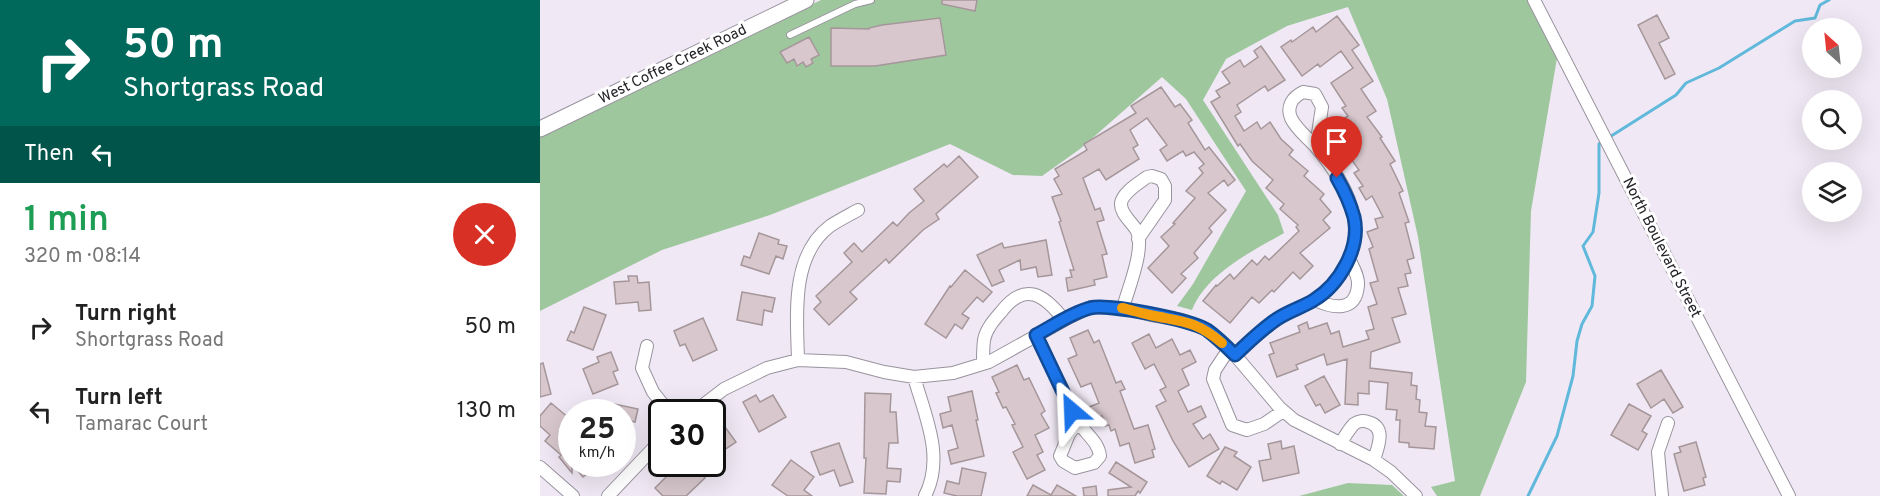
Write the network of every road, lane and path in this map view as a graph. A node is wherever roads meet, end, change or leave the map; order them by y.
1 (806, 0) edge
2 (871, 0) edge
3 (1534, 0) edge
4 (790, 35) dead end
5 (540, 129) edge
6 (1316, 147) dead end
7 (858, 210) dead end
8 (1138, 239) junction
9 (1349, 258) junction
10 (1315, 300) junction
11 (1123, 308) junction
12 (1064, 320) junction
13 (1036, 335) junction
14 (647, 346) dead end
15 (1232, 352) junction
16 (798, 360) junction
17 (983, 364) junction
18 (914, 377) junction
19 (659, 399) edge
20 (711, 399) edge
21 (1283, 411) junction
22 (1668, 423) dead end
23 (1077, 424) dead end
24 (1340, 444) junction
25 (648, 455) edge
26 (1374, 459) junction
27 (540, 467) edge
28 (573, 496) edge
29 (608, 496) edge
30 (925, 496) edge
31 (1416, 496) edge
32 (1662, 496) edge
33 (1789, 496) edge

1 - 5 street, West Coffee Creek Road
2 - 4 lane
3 - 33 street, North Boulevard Street
6 - 9 street
7 - 16 street
8 - 8 street
8 - 11 street
9 - 10 street
9 - 10 street
10 - 15 street
11 - 12 street
11 - 15 street
12 - 13 street
12 - 17 street
13 - 17 street
13 - 23 street
14 - 19 street
15 - 21 street
15 - 21 street
16 - 18 street
16 - 20 street
17 - 18 street
18 - 30 street
21 - 24 street
22 - 32 street
24 - 26 street
24 - 26 street
25 - 29 street
26 - 31 street
27 - 28 street

